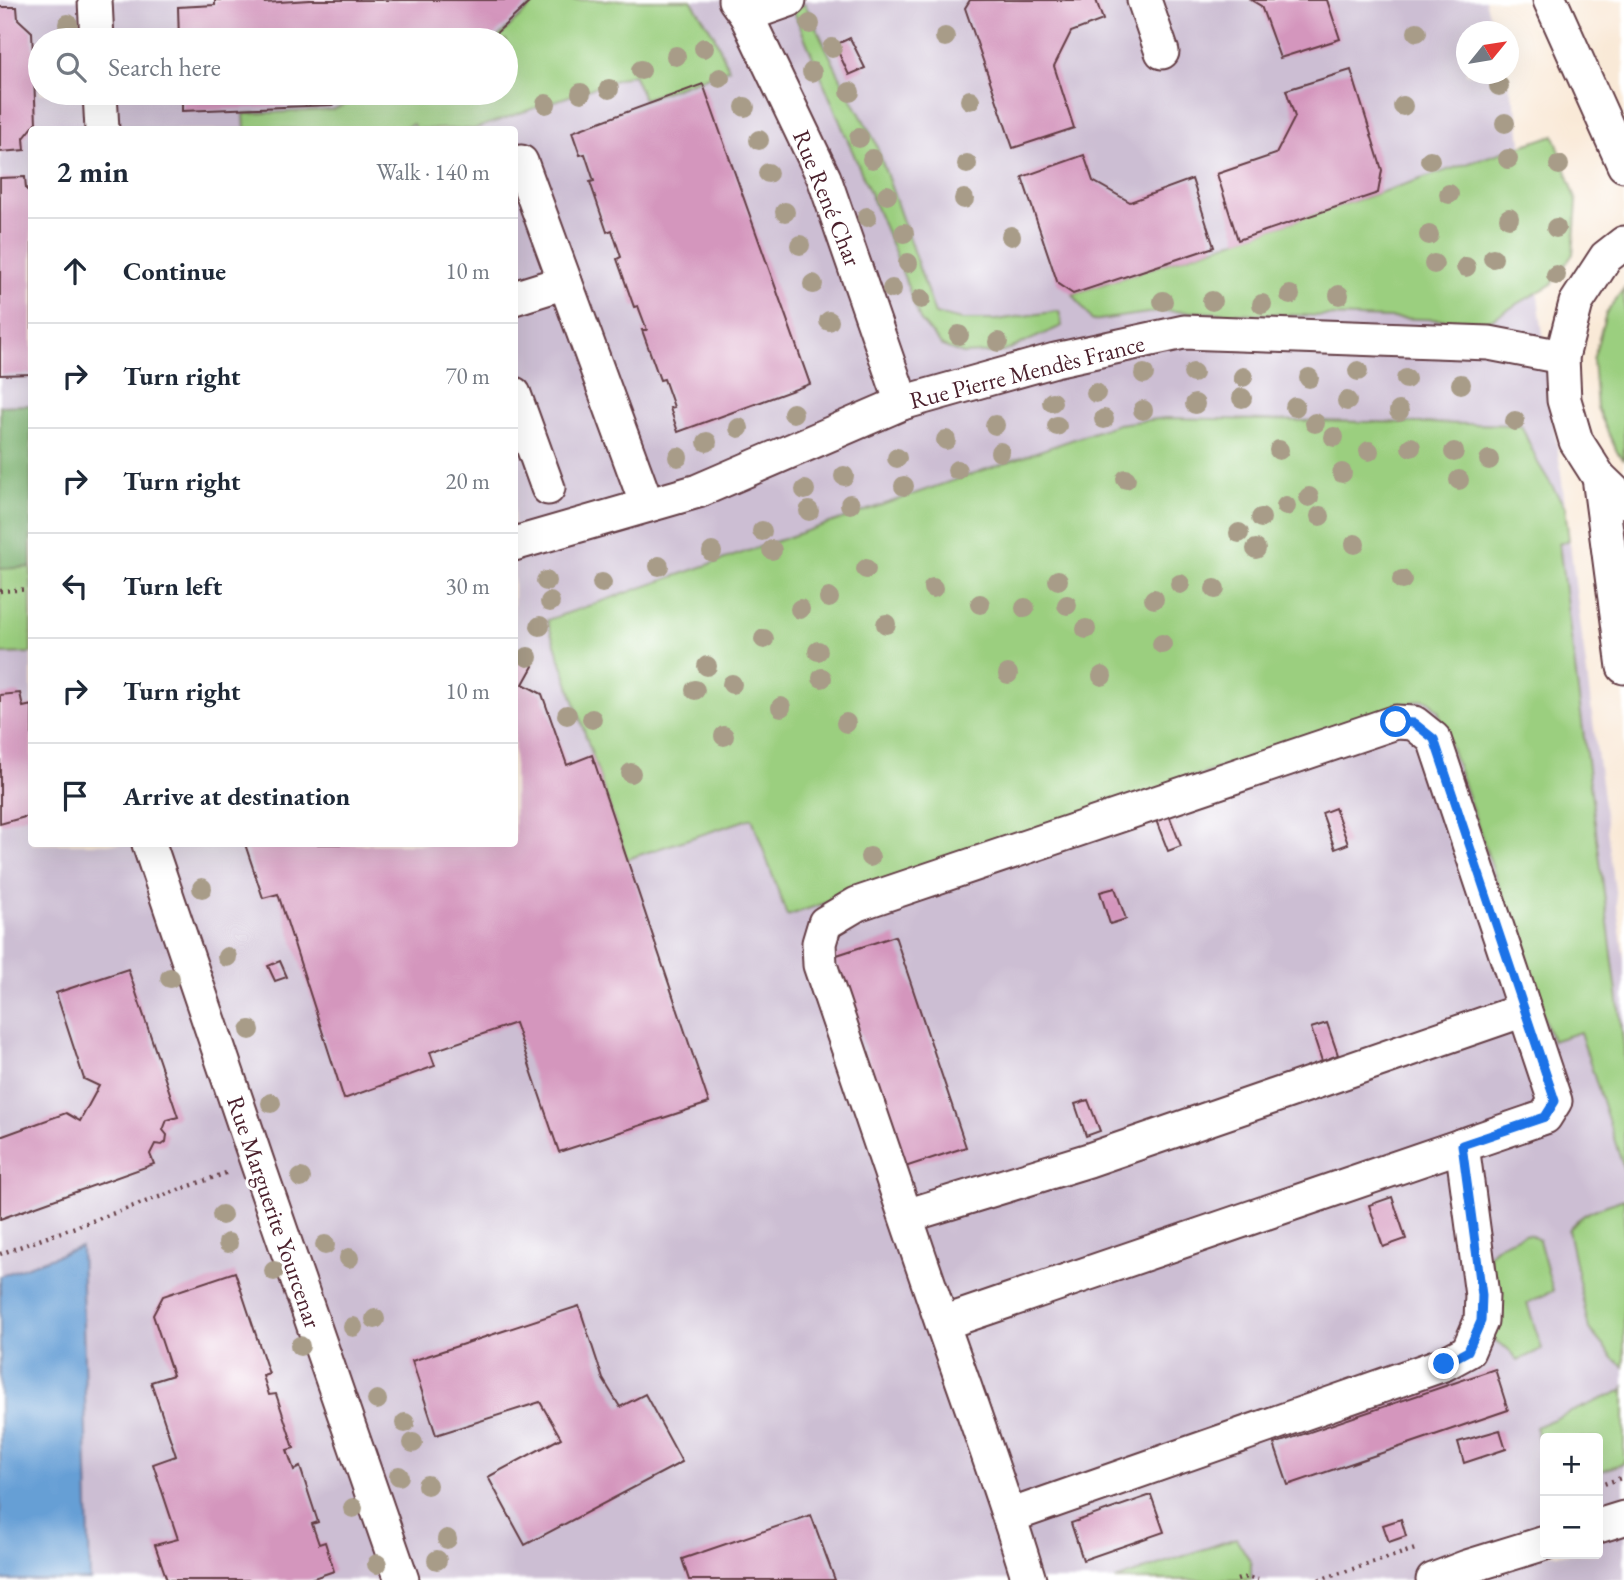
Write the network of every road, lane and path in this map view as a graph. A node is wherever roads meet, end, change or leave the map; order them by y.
1 (95, 0) edge
2 (789, 0) edge
3 (1144, 0) edge
4 (1550, 0) edge
5 (741, 7) edge
6 (96, 28) edge
7 (1162, 52) dead end
8 (101, 105) edge
9 (102, 126) edge
10 (521, 162) dead end
11 (1624, 165) edge
12 (1624, 243) edge
13 (565, 282) junction
14 (518, 297) edge
15 (1562, 357) junction
16 (902, 403) junction
17 (518, 405) edge
18 (1599, 477) junction
19 (548, 488) dead end
20 (1624, 501) edge
21 (647, 505) junction
22 (518, 543) edge
23 (28, 589) edge
24 (0, 592) edge
25 (1624, 667) edge
26 (150, 847) edge
27 (1524, 1010) junction
28 (1462, 1145) junction
29 (257, 1162) junction
30 (906, 1216) junction
31 (0, 1254) edge
32 (943, 1323) junction
33 (1624, 1477) edge
34 (1603, 1484) edge
35 (1010, 1516) junction
36 (1624, 1518) edge
37 (1603, 1524) edge
38 (1540, 1545) edge
39 (402, 1580) edge
40 (1029, 1580) edge
41 (1237, 1580) edge
42 (1258, 1580) edge
43 (1433, 1580) edge

1 - 6 street
2 - 5 street
3 - 7 street
4 - 11 street
5 - 16 street, Rue René Char
8 - 9 street
10 - 13 street
12 - 15 street
13 - 14 street
13 - 21 street
15 - 16 street, Rue Pierre Mendès France
15 - 18 street
16 - 21 street, Rue Pierre Mendès France
17 - 19 street
18 - 20 street
18 - 25 street
21 - 22 street, Rue Pierre Mendès France
23 - 24 path
26 - 29 street, Rue Marguerite Yourcenar
27 - 28 street
27 - 30 street
27 - 30 street
28 - 32 street
28 - 35 street
29 - 31 path
29 - 39 street, Rue Marguerite Yourcenar
30 - 32 street
32 - 35 street
33 - 34 path
35 - 40 street
36 - 37 street
38 - 43 street
41 - 42 path

